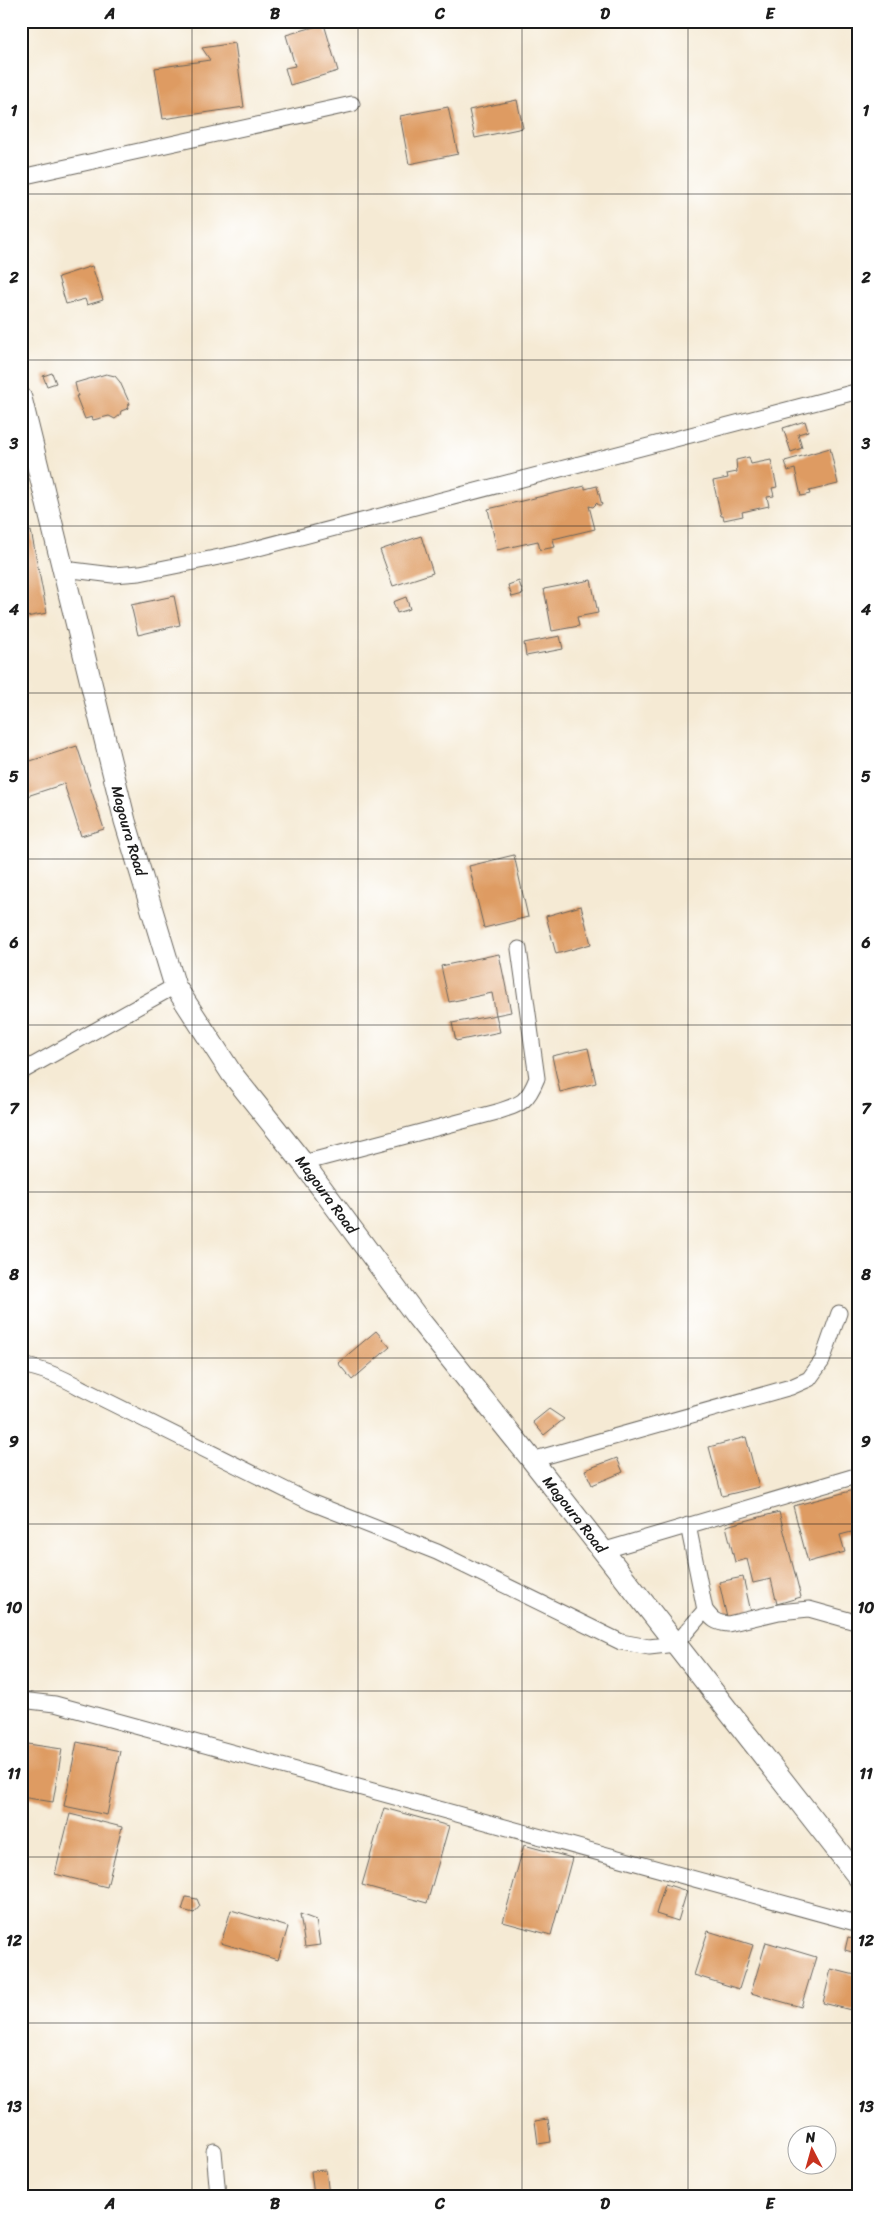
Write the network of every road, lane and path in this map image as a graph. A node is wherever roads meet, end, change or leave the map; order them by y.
1 (352, 104) dead end
2 (21, 177) edge
3 (859, 392) edge
4 (21, 398) edge
5 (64, 569) junction
6 (520, 949) dead end
7 (174, 986) junction
8 (21, 1072) edge
9 (303, 1163) junction
10 (839, 1313) dead end
11 (21, 1365) edge
12 (532, 1460) junction
13 (859, 1475) edge
14 (688, 1525) junction
15 (602, 1551) junction
16 (704, 1610) junction
17 (859, 1623) edge
18 (676, 1644) junction
19 (21, 1700) edge
20 (859, 1878) edge
21 (859, 1924) edge
22 (214, 2151) dead end
23 (218, 2196) edge

1 - 2 street
3 - 5 street
4 - 5 street, Magoura Road
5 - 7 street, Magoura Road
6 - 9 street
7 - 8 street
7 - 9 street, Magoura Road
9 - 12 street, Magoura Road
10 - 12 street
11 - 18 street
12 - 15 street, Magoura Road
13 - 14 street
14 - 15 street
14 - 16 street
15 - 18 street, Magoura Road
16 - 17 street
16 - 18 street
18 - 20 street, Magoura Road
19 - 21 street
22 - 23 street

